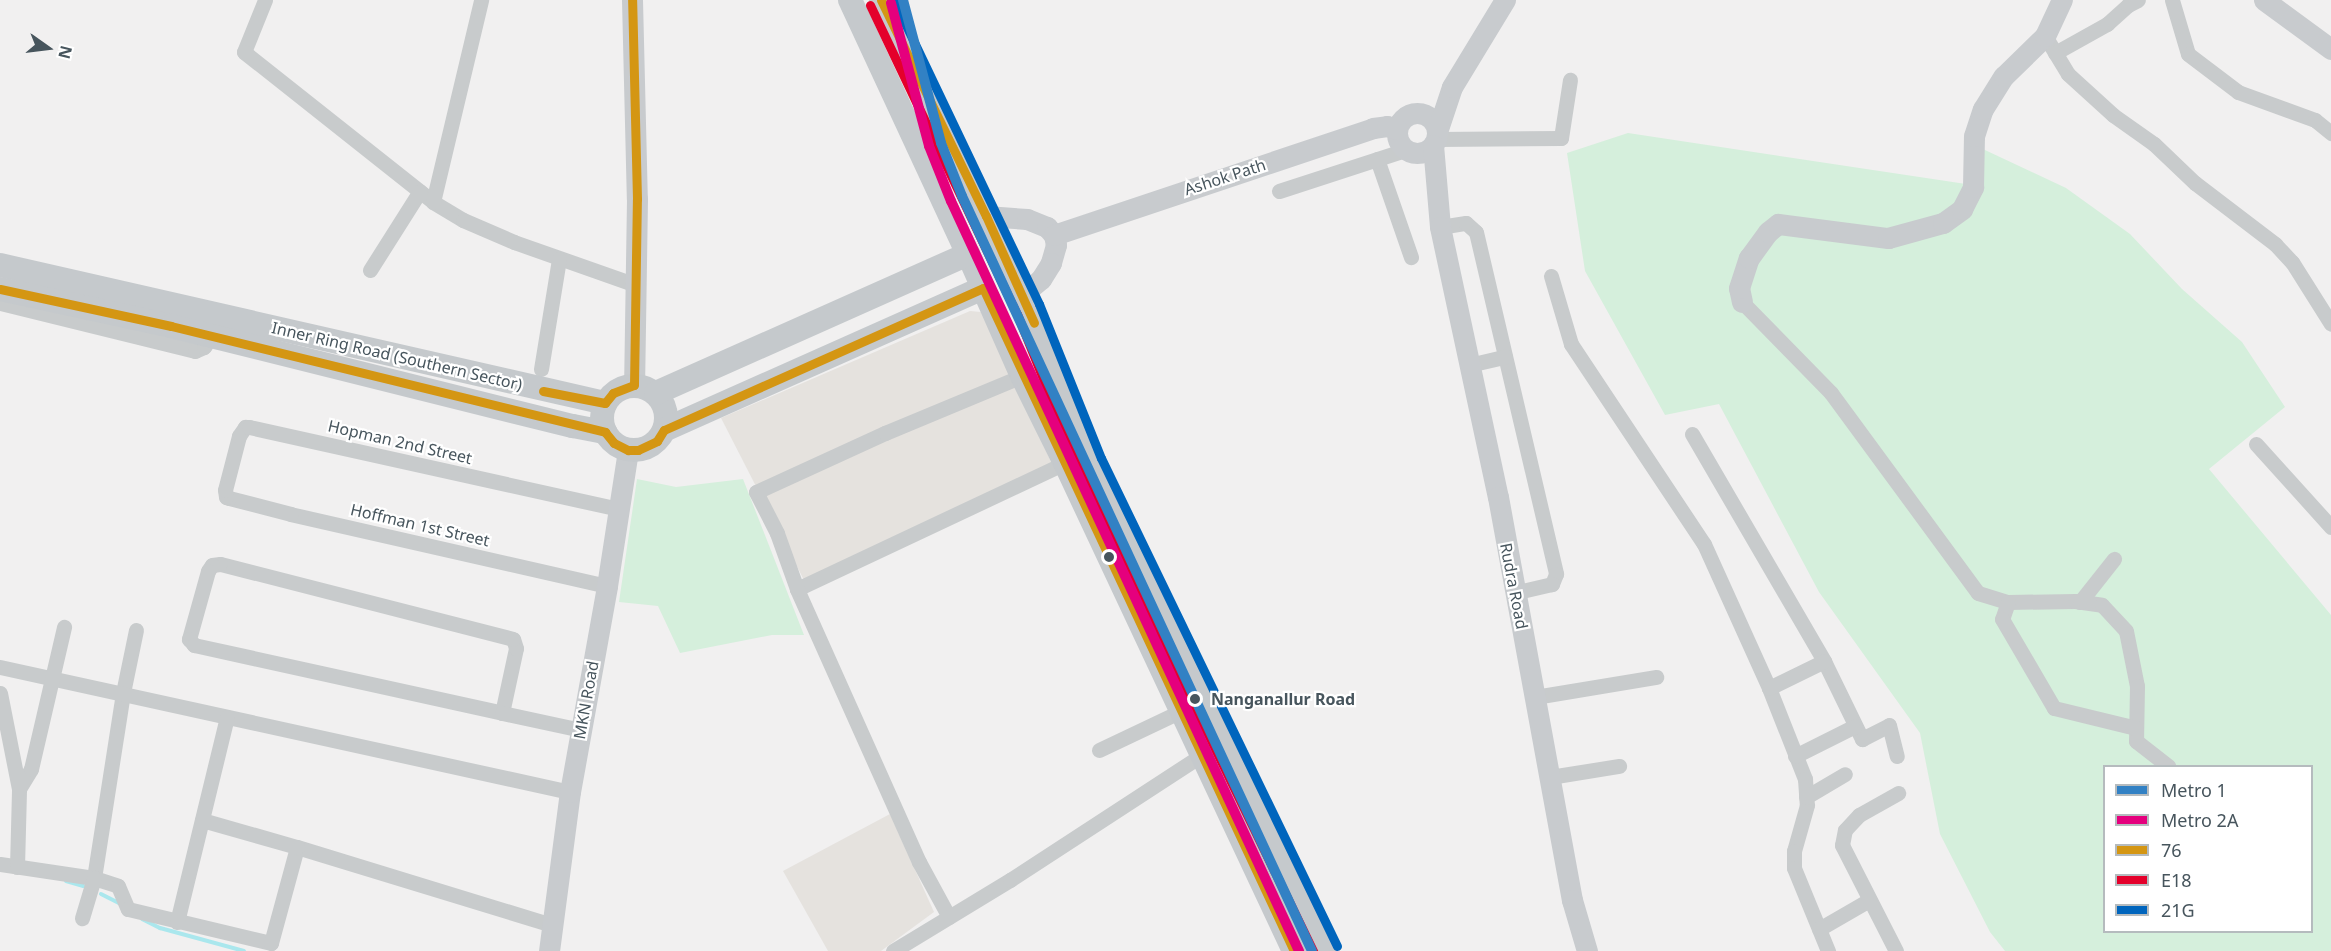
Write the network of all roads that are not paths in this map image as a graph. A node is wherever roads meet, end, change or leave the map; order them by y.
1 (265, 0) edge
2 (481, 0) edge
3 (632, 0) edge
4 (850, 0) edge
5 (881, 0) edge
6 (1505, 0) edge
7 (2062, 0) edge
8 (2138, 0) edge
9 (2172, 0) edge
10 (2264, 0) edge
11 (2050, 44) junction
12 (2331, 49) edge
13 (1570, 80) dead end
14 (1452, 87) junction
15 (1420, 112) junction
16 (1397, 129) junction
17 (2331, 133) edge
18 (1435, 139) junction
19 (1407, 150) junction
20 (1377, 159) junction
21 (420, 191) junction
22 (1279, 191) dead end
23 (433, 201) junction
24 (986, 216) junction
25 (1439, 224) junction
26 (1054, 235) junction
27 (968, 254) junction
28 (1411, 257) dead end
29 (559, 259) junction
30 (0, 265) edge
31 (370, 270) dead end
32 (1551, 276) dead end
33 (636, 285) junction
34 (983, 288) junction
35 (0, 289) edge
36 (1022, 296) junction
37 (1742, 302) joint
38 (0, 303) edge
39 (2331, 324) edge
40 (217, 330) junction
41 (1505, 357) junction
42 (1469, 365) junction
43 (542, 369) dead end
44 (1022, 376) junction
45 (645, 389) junction
46 (605, 403) junction
47 (664, 430) junction
48 (605, 432) junction
49 (1692, 434) dead end
50 (2256, 444) dead end
51 (627, 450) junction
52 (1065, 463) junction
53 (226, 497) joint
54 (619, 509) junction
55 (2331, 527) edge
56 (2114, 559) dead end
57 (607, 586) junction
58 (797, 589) junction
59 (1516, 592) junction
60 (2008, 602) junction
61 (2080, 602) junction
62 (64, 627) dead end
63 (136, 630) dead end
64 (1824, 661) junction
65 (0, 667) edge
66 (1656, 677) dead end
67 (50, 678) junction
68 (1768, 688) junction
69 (0, 693) edge
70 (123, 693) junction
71 (1535, 697) junction
72 (1181, 711) junction
73 (502, 713) junction
74 (227, 717) junction
75 (1855, 726) junction
76 (581, 730) junction
77 (2136, 734) junction
78 (1099, 750) dead end
79 (1202, 755) junction
80 (1796, 756) junction
81 (1897, 756) dead end
82 (2167, 765) edge
83 (1619, 766) dead end
84 (1845, 774) dead end
85 (1550, 777) junction
86 (19, 789) junction
87 (570, 792) junction
88 (1898, 793) dead end
89 (1806, 797) junction
90 (202, 820) junction
91 (297, 847) junction
92 (0, 864) edge
93 (17, 867) junction
94 (94, 878) junction
95 (1869, 900) junction
96 (949, 917) junction
97 (82, 918) dead end
98 (177, 922) junction
99 (552, 925) junction
100 (1819, 929) junction
101 (270, 947) edge
102 (549, 951) edge
103 (893, 951) edge
104 (1294, 951) edge
105 (1326, 951) edge
106 (1587, 951) edge
107 (1828, 951) edge
108 (1896, 951) edge

1 - 21 street
2 - 23 street
3 - 33 street
4 - 27 main road
5 - 24 main road
6 - 14 street
7 - 11 street
8 - 11 street
9 - 17 street
10 - 12 street
11 - 37 street
11 - 39 street
13 - 18 street
14 - 15 street
14 - 18 street
15 - 16 street
15 - 18 street
16 - 19 street
16 - 26 street, Ashok Path
18 - 19 street
18 - 25 street, Rudra Road
19 - 20 street
19 - 25 street, Rudra Road
20 - 22 street
20 - 28 street
21 - 23 street
21 - 31 street
23 - 29 street
24 - 26 street
24 - 36 main road
25 - 41 street
25 - 42 street, Rudra Road
26 - 36 street
27 - 34 main road
27 - 45 main road
29 - 33 street
29 - 43 street
30 - 40 main road
32 - 68 street
33 - 45 street
34 - 44 main road
34 - 47 main road
35 - 40 main road
36 - 105 main road
37 - 60 street
38 - 40 street
40 - 46 main road, Inner Ring Road (Southern Sector)
40 - 48 main road, Inner Ring Road (Southern Sector)
41 - 42 street
41 - 59 street
42 - 59 street, Rudra Road
44 - 52 main road
44 - 58 street
45 - 46 main road
45 - 47 main road
46 - 48 main road
47 - 51 main road
48 - 51 main road, Inner Ring Road (Southern Sector)
49 - 64 street
50 - 55 street
51 - 54 street, MKN Road
52 - 58 street
52 - 72 main road
53 - 54 street, Hopman 2nd Street
53 - 57 street, Hoffman 1st Street
54 - 57 street, MKN Road
56 - 61 street
57 - 76 street, MKN Road
58 - 96 street
59 - 71 street, Rudra Road
60 - 61 street
60 - 77 street
61 - 77 street
62 - 67 street
63 - 70 street
64 - 68 street
64 - 75 street
65 - 67 street
66 - 71 street
67 - 70 street
67 - 86 street
68 - 80 street
69 - 86 street
70 - 74 street
70 - 94 street
71 - 85 street, Rudra Road
72 - 78 street
72 - 79 main road
73 - 73 street
73 - 76 street
74 - 87 street
74 - 90 street
75 - 80 street
75 - 81 street
76 - 87 street, MKN Road
77 - 82 street
79 - 96 street
79 - 104 main road
80 - 89 street
83 - 85 street
84 - 89 street
85 - 106 street, Rudra Road
86 - 93 street
87 - 99 street, MKN Road
88 - 95 street
89 - 100 street
90 - 91 street
90 - 98 street
91 - 99 street
91 - 101 street
92 - 93 street
93 - 94 street
94 - 97 street
94 - 98 street
95 - 100 street
95 - 108 street
96 - 103 street
98 - 101 street
99 - 102 street, MKN Road
100 - 107 street

